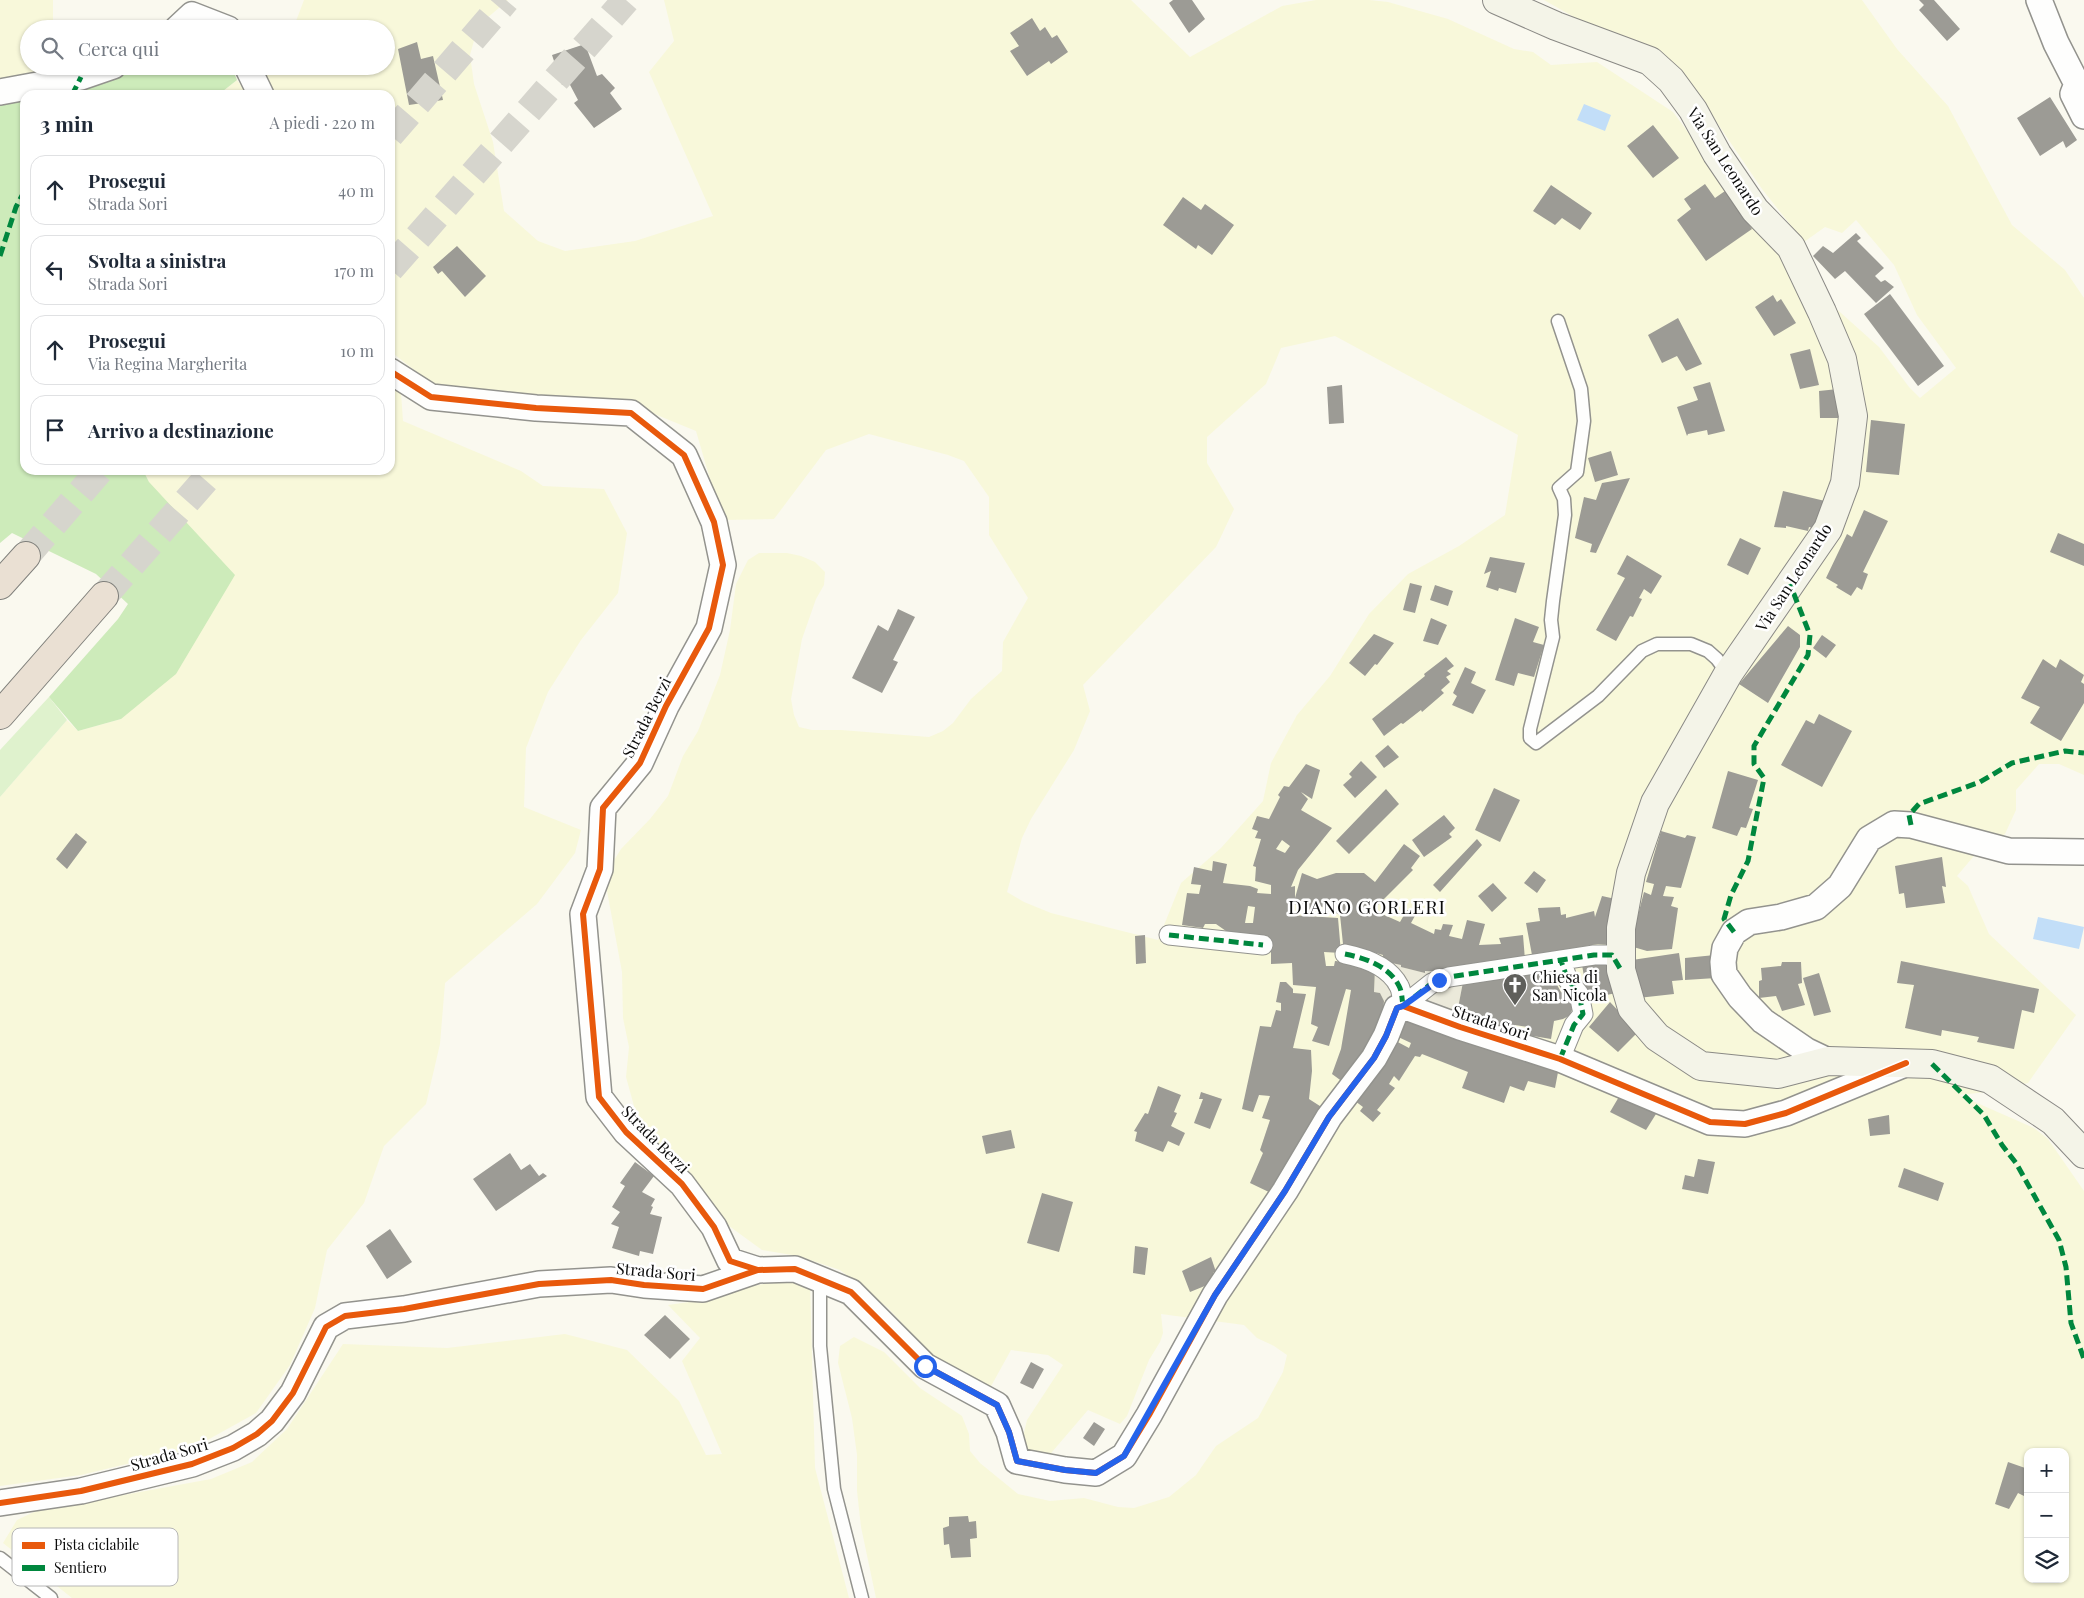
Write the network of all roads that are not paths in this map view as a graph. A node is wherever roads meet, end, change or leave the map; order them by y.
1 (1497, 0) edge
2 (2039, 0) edge
3 (187, 20) edge
4 (205, 20) edge
5 (87, 75) edge
6 (251, 75) edge
7 (2080, 83) edge
8 (259, 90) edge
9 (0, 92) edge
10 (2084, 116) edge
11 (1558, 321) dead end
12 (395, 374) edge
13 (26, 556) tunnel mouth
14 (0, 585) edge
15 (104, 596) tunnel mouth
16 (1728, 674) junction
17 (0, 715) edge
18 (2084, 852) edge
19 (1169, 934) dead end
20 (1263, 945) dead end
21 (1345, 954) dead end
22 (1561, 961) junction
23 (1621, 970) junction
24 (1403, 1006) junction
25 (1560, 1059) junction
26 (1828, 1061) junction
27 (1906, 1063) junction
28 (2084, 1154) edge
29 (758, 1270) junction
30 (820, 1279) junction
31 (0, 1503) edge
32 (0, 1558) edge
33 (12, 1567) edge
34 (36, 1586) edge
35 (51, 1598) edge
36 (862, 1598) edge

1 - 16 main road, Via San Leonardo
2 - 7 street
3 - 4 street
5 - 9 street
6 - 8 street
7 - 10 street
11 - 16 lane
12 - 29 street, Strada Berzi
13 - 14 highway
15 - 17 highway
16 - 23 main road, Via San Leonardo
18 - 26 street
19 - 20 street
21 - 24 street
22 - 23 street
22 - 24 street
22 - 25 street
23 - 26 main road, Via San Leonardo
24 - 25 street, Strada Sori
24 - 30 street, Strada Sori
25 - 27 street, Strada Sori
26 - 27 main road, Via San Leonardo
27 - 28 main road, Via San Leonardo
29 - 30 street, Strada Sori
29 - 31 street, Strada Sori
30 - 36 lane
32 - 33 lane
34 - 35 lane

